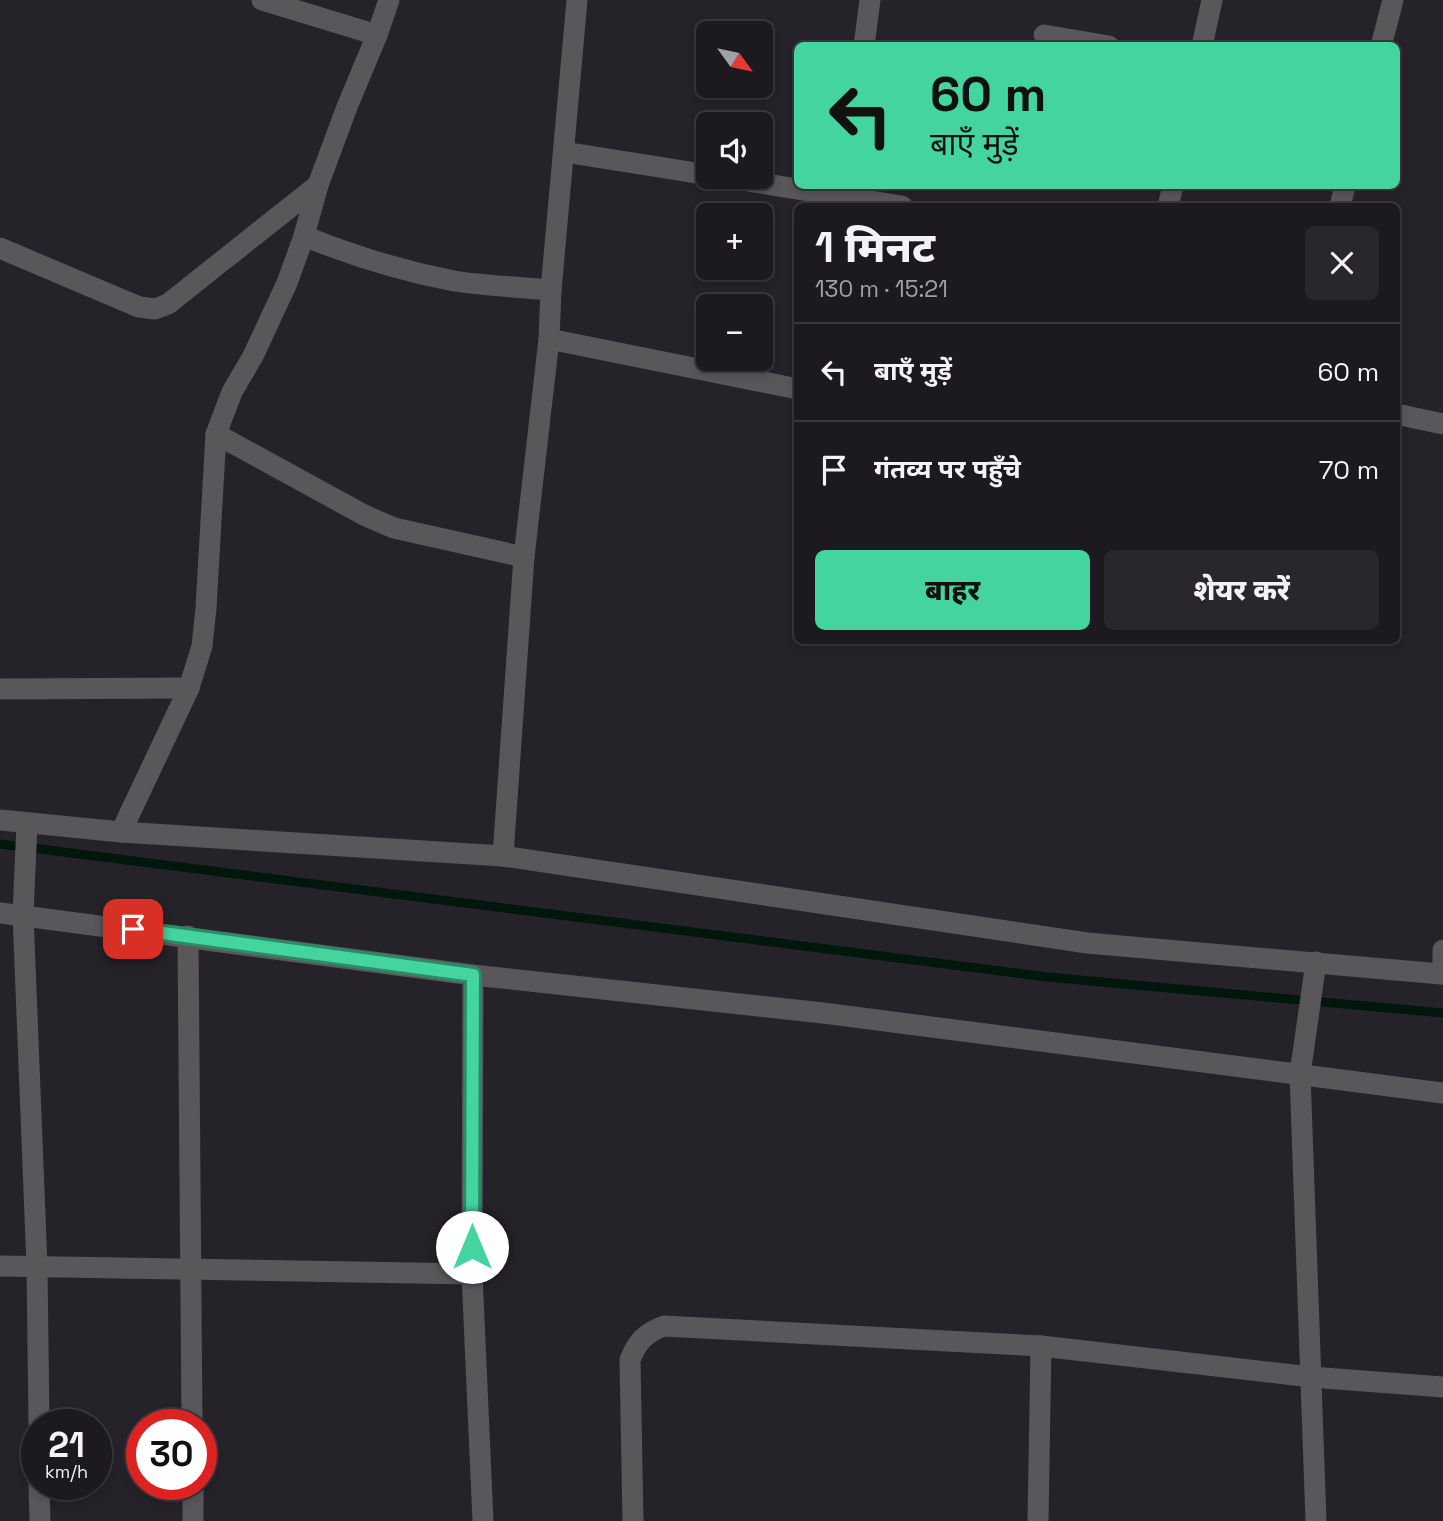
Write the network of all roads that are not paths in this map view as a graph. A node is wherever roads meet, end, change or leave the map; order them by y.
1 (262, 0) edge
2 (388, 0) edge
3 (577, 0) edge
4 (870, 0) edge
5 (1212, 0) edge
6 (1393, 0) edge
7 (377, 35) junction
8 (1044, 35) dead end
9 (865, 42) edge
10 (1085, 42) edge
11 (1203, 42) edge
12 (1382, 42) edge
13 (564, 152) junction
14 (696, 173) edge
15 (773, 183) edge
16 (318, 185) junction
17 (794, 185) edge
18 (828, 189) edge
19 (846, 191) edge
20 (891, 203) edge
21 (304, 236) junction
22 (0, 248) edge
23 (551, 290) junction
24 (549, 339) junction
25 (794, 388) edge
26 (1400, 415) edge
27 (1443, 425) edge
28 (216, 435) junction
29 (524, 557) junction
30 (189, 688) junction
31 (0, 689) edge
32 (0, 820) edge
33 (26, 831) junction
34 (121, 832) junction
35 (503, 856) junction
36 (0, 912) edge
37 (23, 915) junction
38 (188, 936) junction
39 (1443, 950) edge
40 (1315, 962) junction
41 (1442, 974) edge
42 (473, 975) junction
43 (1300, 1074) junction
44 (1443, 1093) edge
45 (0, 1266) edge
46 (37, 1266) junction
47 (190, 1269) junction
48 (472, 1274) junction
49 (1041, 1346) junction
50 (1311, 1377) junction
51 (1443, 1387) edge
52 (38, 1409) edge
53 (192, 1409) edge
54 (39, 1500) edge
55 (193, 1500) edge
56 (40, 1521) edge
57 (193, 1521) edge
58 (483, 1521) edge
59 (633, 1521) edge
60 (1038, 1521) edge
61 (1316, 1521) edge

1 - 7 street
2 - 7 street
3 - 13 street
4 - 9 street
5 - 11 street
6 - 12 street
7 - 16 street
8 - 10 street
13 - 14 street
13 - 23 street
15 - 17 street
16 - 21 street
16 - 22 street
18 - 19 street
19 - 20 street
21 - 23 street
21 - 28 street
23 - 24 street
24 - 25 street
24 - 29 street
26 - 27 street
28 - 29 street
28 - 30 street
29 - 35 street
30 - 31 street
30 - 34 street
32 - 33 street
33 - 34 street
33 - 37 street
34 - 35 street
35 - 40 street
36 - 37 street
37 - 38 street
37 - 46 street
38 - 42 street
38 - 47 street
39 - 41 street
40 - 41 street
40 - 43 street
42 - 43 street
42 - 48 street
43 - 44 street
43 - 50 street
45 - 46 street
46 - 47 street
46 - 52 street
47 - 48 street
47 - 53 street
48 - 58 street
49 - 50 street
49 - 59 street
49 - 60 street
50 - 51 street
50 - 61 street
54 - 56 street
55 - 57 street

